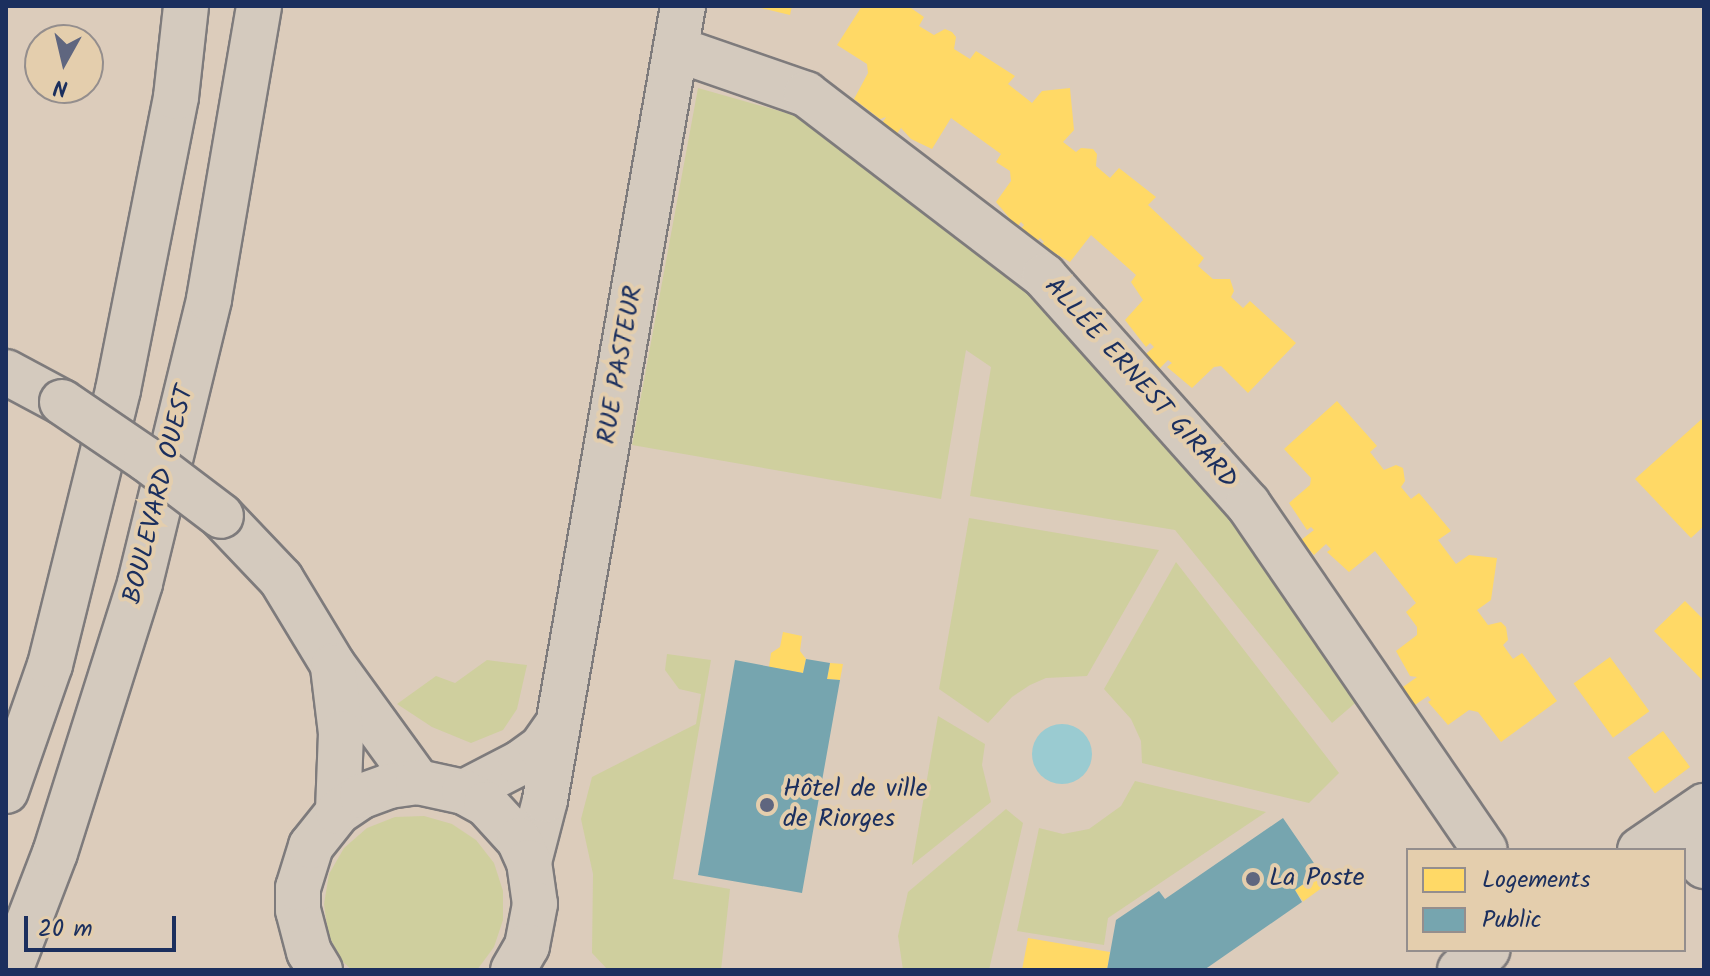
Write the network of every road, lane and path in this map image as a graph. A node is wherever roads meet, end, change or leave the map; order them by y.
1 (186, 6) edge
2 (259, 6) edge
3 (683, 6) edge
4 (676, 49) junction
5 (6, 372) edge
6 (333, 665) junction
7 (558, 724) junction
8 (418, 782) junction
9 (6, 791) edge
10 (464, 792) junction
11 (338, 812) junction
12 (1672, 829) edge
13 (1484, 848) edge
14 (529, 862) junction
15 (1704, 866) edge
16 (1485, 952) edge
17 (518, 968) edge
18 (10, 970) edge
19 (320, 970) edge
20 (1460, 970) edge

1 - 9 street
2 - 18 street, BOULEVARD OUEST
3 - 4 street, RUE PASTEUR
4 - 7 street, RUE PASTEUR
4 - 13 street, ALLÉE ERNEST GIRARD
5 - 6 street, bridge
6 - 8 street
6 - 11 street
7 - 10 street
7 - 14 street, RUE PASTEUR
8 - 10 street
8 - 11 street
10 - 14 street
11 - 19 street
12 - 15 street
14 - 17 street
16 - 20 street

